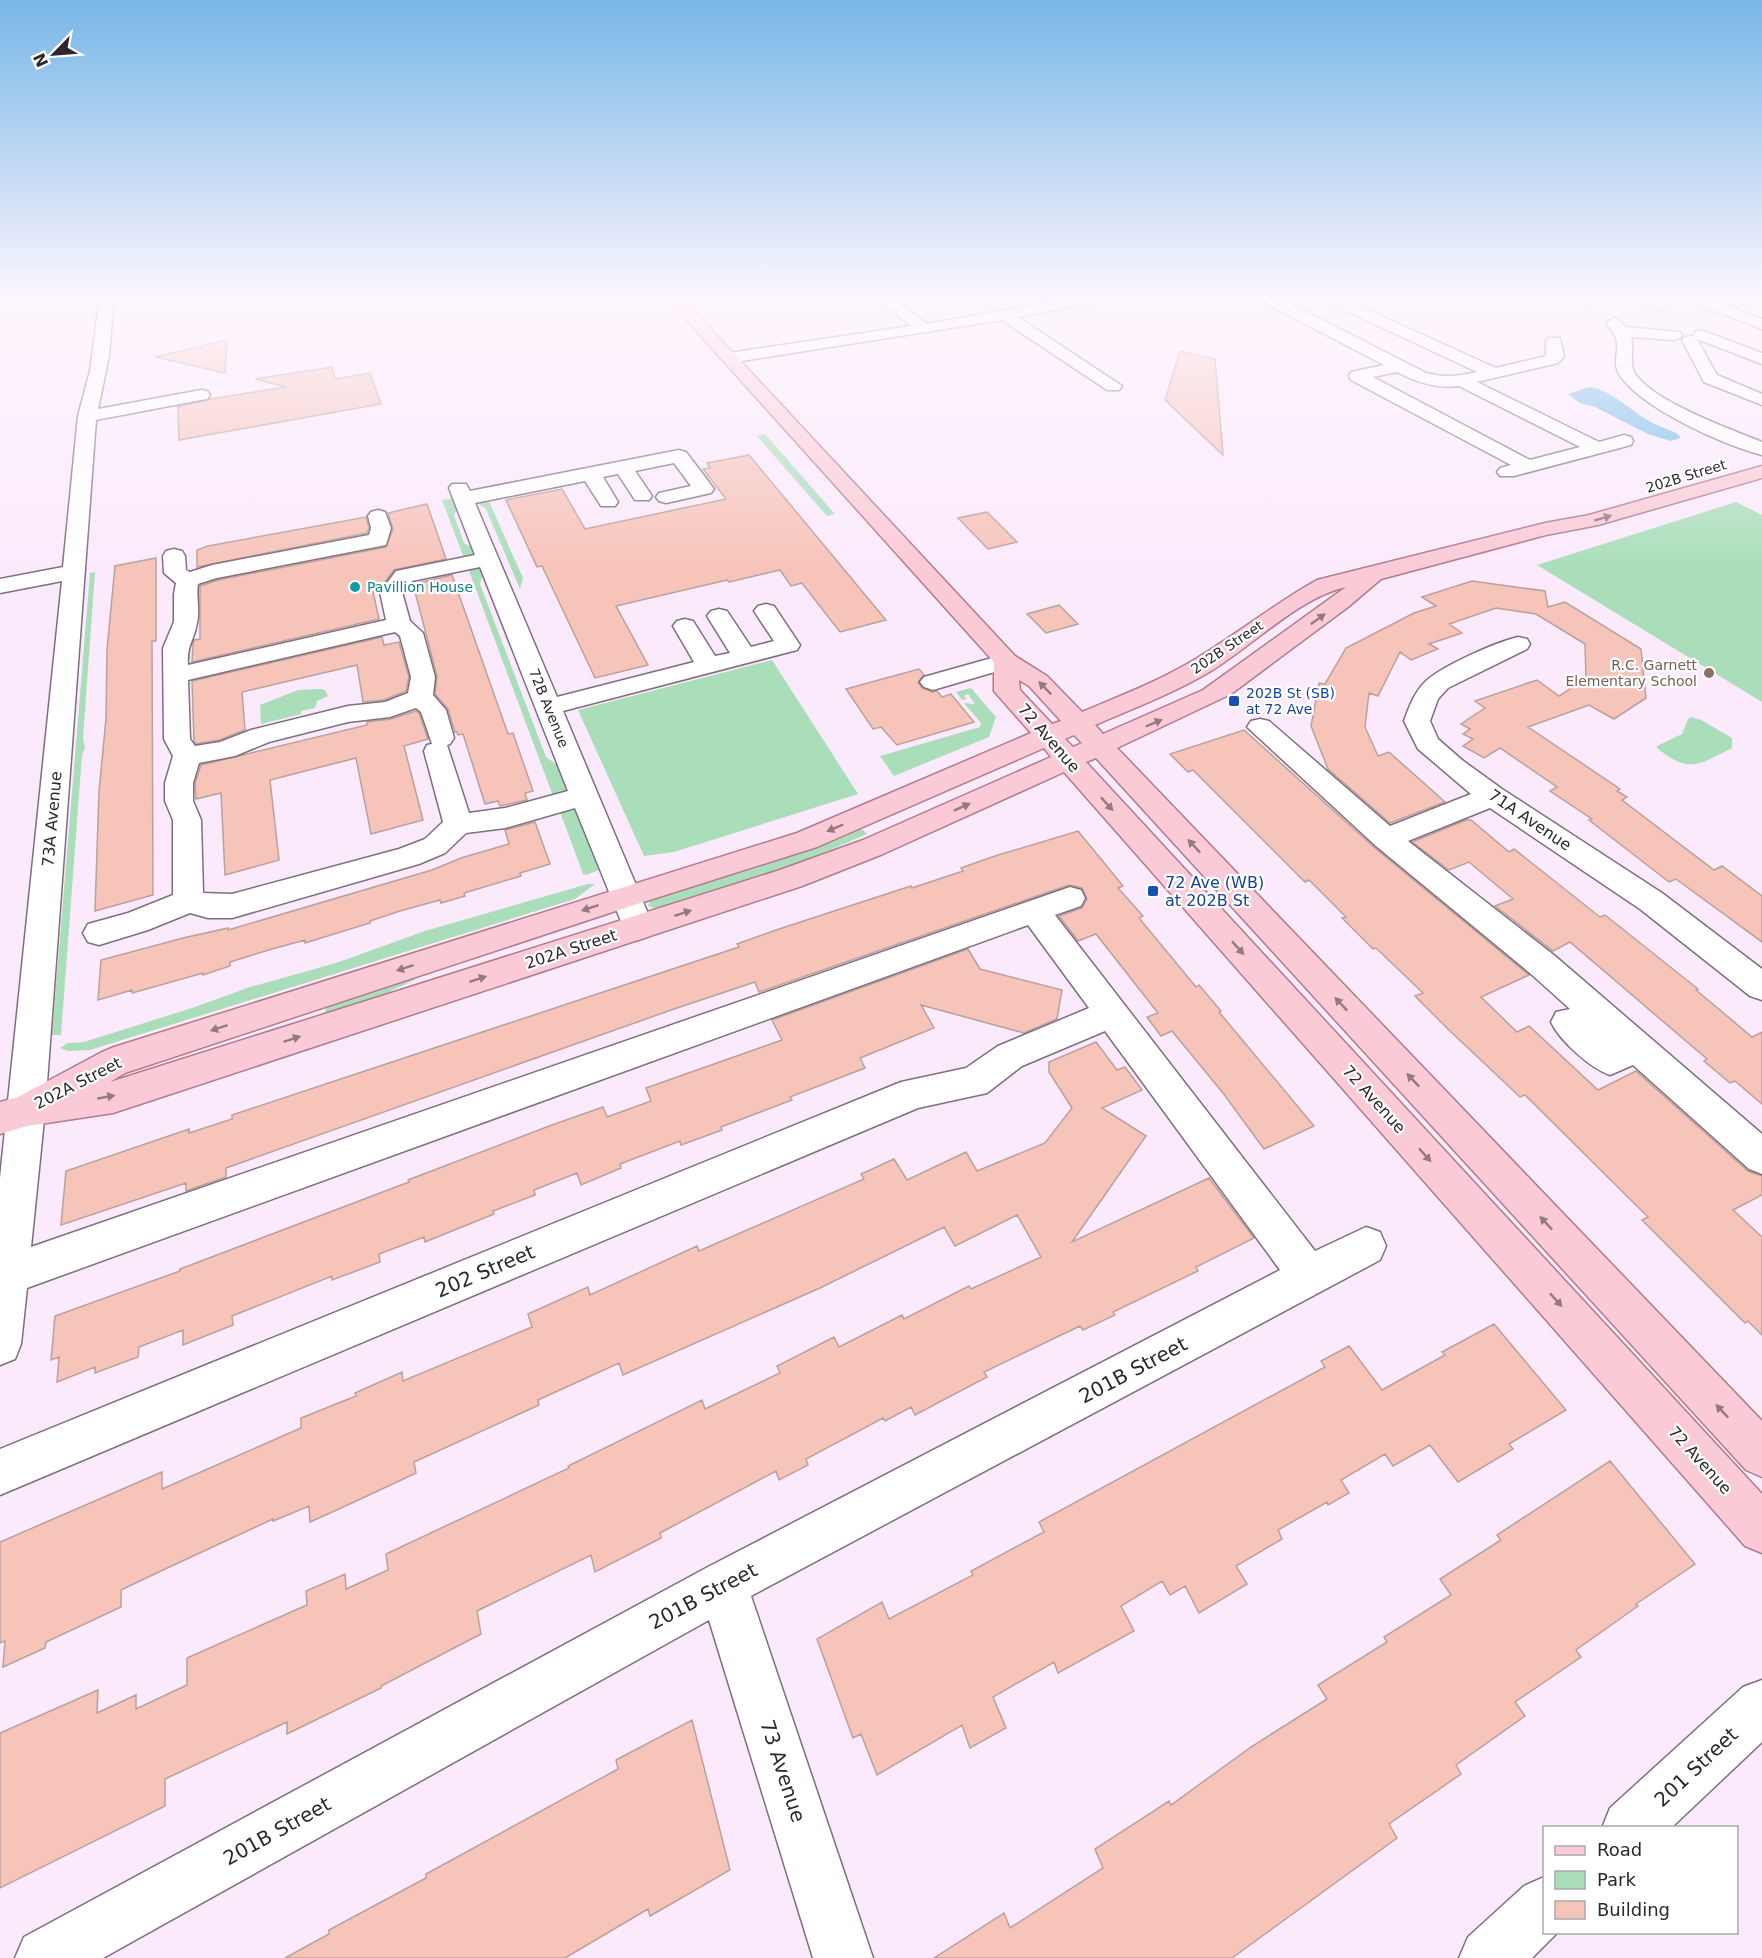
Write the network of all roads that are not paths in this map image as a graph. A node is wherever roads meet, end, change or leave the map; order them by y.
1 (96, 387) edge
2 (756, 387) edge
3 (1368, 387) edge
4 (1474, 387) edge
5 (1641, 387) edge
6 (1732, 387) edge
7 (201, 395) dead end
8 (1762, 400) edge
9 (1762, 406) edge
10 (1743, 411) dead end
11 (87, 416) junction
12 (1624, 433) dead end
13 (1597, 448) junction
14 (1762, 449) edge
15 (1762, 454) edge
16 (649, 462) junction
17 (1527, 466) junction
18 (623, 467) junction
19 (1762, 472) edge
20 (591, 474) junction
21 (1499, 474) dead end
22 (642, 496) dead end
23 (608, 502) dead end
24 (378, 516) dead end
25 (1545, 529) junction
26 (378, 540) junction
27 (174, 556) dead end
28 (488, 559) junction
29 (73, 572) junction
30 (1375, 574) junction
31 (404, 576) junction
32 (188, 580) junction
33 (0, 586) edge
34 (766, 611) dead end
35 (720, 616) dead end
36 (399, 624) junction
37 (685, 626) dead end
38 (813, 638) dead end
39 (1518, 644) dead end
40 (788, 645) junction
41 (744, 656) junction
42 (1006, 661) junction
43 (708, 665) junction
44 (176, 675) junction
45 (933, 682) dead end
46 (420, 697) junction
47 (548, 707) junction
48 (1078, 723) junction
49 (1260, 727) dead end
50 (1072, 748) junction
51 (187, 756) junction
52 (584, 796) junction
53 (1492, 796) junction
54 (458, 824) junction
55 (1386, 839) junction
56 (626, 896) junction
57 (1070, 898) dead end
58 (188, 901) junction
59 (1035, 912) junction
60 (638, 928) junction
61 (99, 933) dead end
62 (1762, 987) edge
63 (1113, 1013) junction
64 (1568, 1022) dead end
65 (1636, 1047) junction
66 (14, 1114) edge
67 (1762, 1157) edge
68 (1366, 1246) dead end
69 (4, 1276) edge
70 (1310, 1277) junction
71 (0, 1344) edge
72 (1762, 1454) edge
73 (0, 1472) edge
74 (1762, 1529) edge
75 (723, 1585) junction
76 (1762, 1706) edge
77 (1631, 1826) edge
78 (1543, 1908) edge
79 (45, 1958) edge
80 (843, 1958) edge
81 (1489, 1958) edge

1 - 11 street, 73A Avenue
2 - 42 main road, 72 Avenue
3 - 17 street
4 - 13 street
5 - 14 street
6 - 8 street
7 - 11 street
9 - 10 street
11 - 29 street, 73A Avenue
12 - 13 street
13 - 17 street
15 - 25 main road, 202B Street
16 - 16 street
16 - 18 street
17 - 21 street
18 - 20 street
18 - 22 street
25 -> 19 main road, 202B Street
20 - 23 street
20 - 28 street, 72B Avenue
24 - 26 street
25 - 30 main road, 202B Street
26 - 31 street
26 - 32 street
27 - 32 street
28 - 31 street
28 - 47 street, 72B Avenue
29 - 33 street
29 - 66 street, 73A Avenue
30 - 48 main road, 202B Street
50 -> 30 main road, 202B Street
31 - 36 street
32 - 44 street
34 - 40 street
35 - 41 street
36 - 44 street
36 - 46 street
37 - 43 street
38 - 40 street
39 - 53 street, 71A Avenue
40 - 41 street
41 - 43 street
42 - 45 street
48 -> 42 main road, 72 Avenue
42 - 50 main road, 72 Avenue
43 - 47 street
44 - 51 street
46 - 51 street
46 - 54 street
47 - 52 street, 72B Avenue
48 - 50 main road, 72 Avenue
49 - 55 street
50 -> 56 main road, 202A Street
60 -> 50 main road, 202A Street
72 -> 50 main road, 72 Avenue
50 -> 74 main road, 72 Avenue
51 - 58 street
52 - 54 street
52 - 56 street, 72B Avenue
53 - 55 street
53 - 62 street, 71A Avenue
54 - 58 street
55 - 65 street
56 - 60 street, 72B Avenue
56 -> 66 main road, 202A Street
57 - 59 street
58 - 61 street
59 - 63 street
59 - 69 street
66 -> 60 main road, 202A Street
63 - 70 street
63 - 73 street, 202 Street
64 - 65 street
65 - 67 street
66 - 69 street, 73A Avenue
68 - 70 street, 201B Street
69 - 71 street, 73A Avenue
70 - 75 street, 201B Street
75 - 79 street, 201B Street
75 - 80 street, 73 Avenue
76 - 77 street, 201 Street
78 - 81 street

